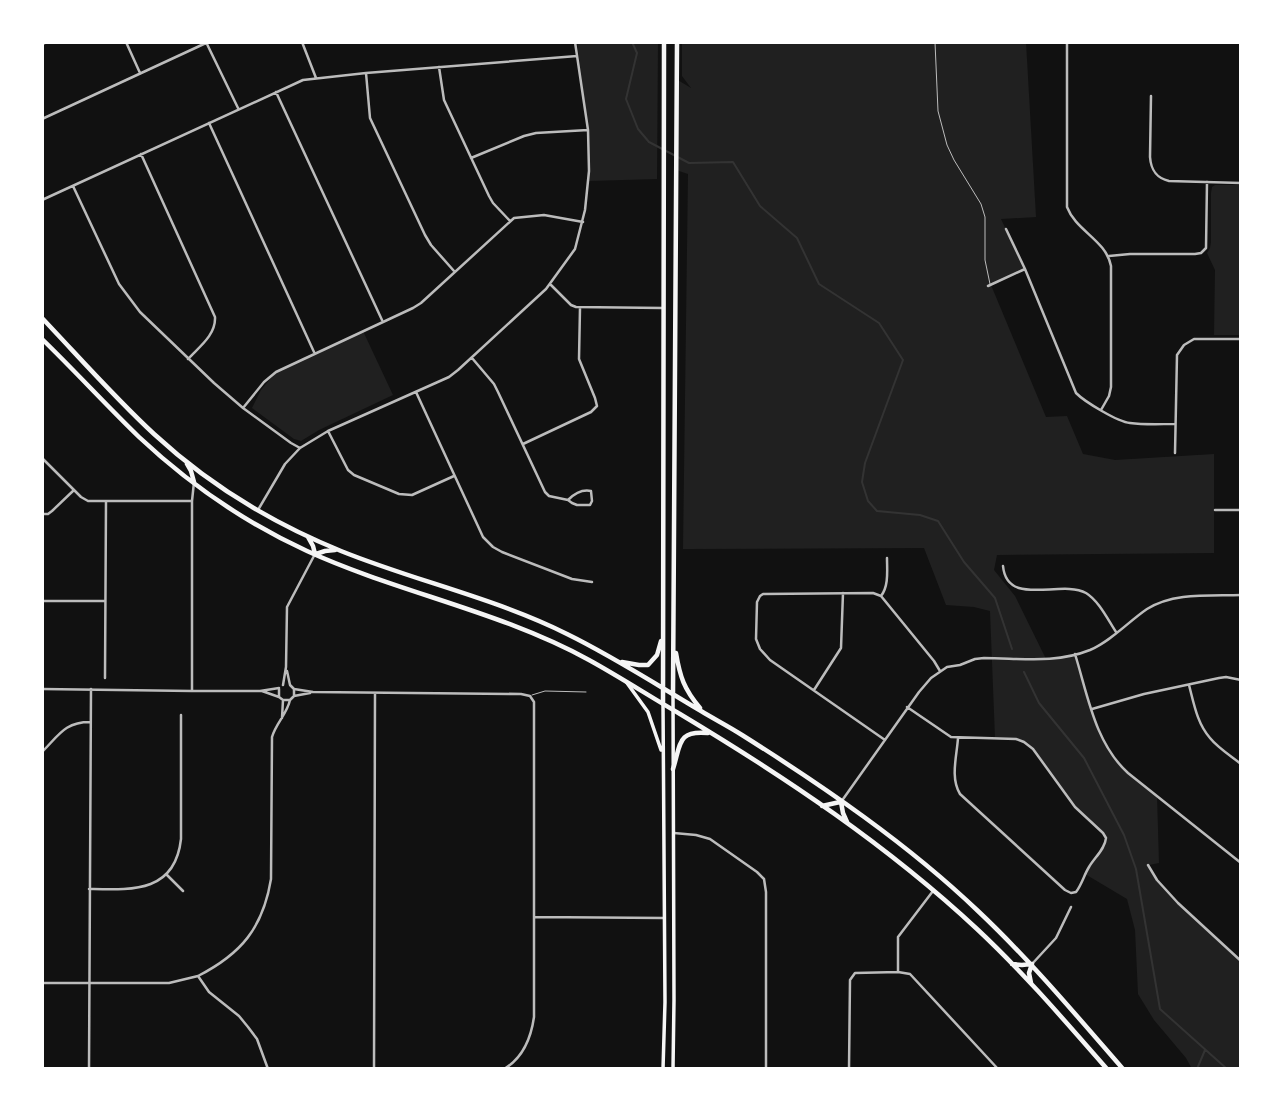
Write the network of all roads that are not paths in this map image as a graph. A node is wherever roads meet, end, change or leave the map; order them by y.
1 (47, 42) edge
2 (125, 42) edge
3 (206, 42) edge
4 (302, 42) edge
5 (575, 42) edge
6 (664, 42) edge
7 (677, 42) edge
8 (935, 42) edge
9 (1067, 42) edge
10 (42, 44) edge
11 (577, 56) junction
12 (439, 67) junction
13 (140, 73) junction
14 (366, 73) junction
15 (316, 78) junction
16 (276, 92) junction
17 (1152, 96) dead end
18 (238, 110) junction
19 (42, 119) edge
20 (209, 123) junction
21 (588, 130) junction
22 (141, 154) junction
23 (471, 158) junction
24 (1207, 182) junction
25 (1241, 183) edge
26 (73, 185) junction
27 (42, 200) edge
28 (510, 221) junction
29 (583, 222) junction
30 (1006, 229) dead end
31 (1109, 256) junction
32 (1025, 269) junction
33 (455, 271) junction
34 (549, 284) junction
35 (989, 285) joint
36 (580, 308) junction
37 (663, 308) junction
38 (675, 308) junction
39 (42, 318) edge
40 (383, 322) junction
41 (42, 339) edge
42 (1241, 340) edge
43 (315, 354) junction
44 (472, 358) junction
45 (187, 359) junction
46 (415, 392) junction
47 (243, 408) junction
48 (1101, 410) junction
49 (1175, 424) junction
50 (328, 431) junction
51 (523, 444) junction
52 (300, 448) junction
53 (1175, 453) dead end
54 (42, 458) edge
55 (183, 459) junction
56 (454, 476) junction
57 (210, 480) junction
58 (194, 482) junction
59 (74, 490) junction
60 (568, 500) junction
61 (106, 501) junction
62 (192, 501) junction
63 (258, 510) junction
64 (1215, 510) dead end
65 (1241, 510) edge
66 (42, 514) edge
67 (308, 537) junction
68 (663, 537) junction
69 (675, 537) junction
70 (338, 550) junction
71 (315, 554) junction
72 (887, 558) dead end
73 (1003, 566) dead end
74 (592, 582) dead end
75 (843, 593) junction
76 (1241, 595) edge
77 (881, 596) junction
78 (42, 601) edge
79 (105, 601) junction
80 (1116, 632) junction
81 (663, 636) junction
82 (674, 638) junction
83 (1075, 654) junction
84 (618, 661) junction
85 (286, 667) junction
86 (940, 671) junction
87 (105, 678) dead end
88 (1241, 680) edge
89 (626, 681) junction
90 (1189, 685) junction
91 (281, 686) junction
92 (292, 687) junction
93 (663, 688) junction
94 (42, 689) edge
95 (91, 689) junction
96 (814, 690) junction
97 (192, 691) junction
98 (260, 691) junction
99 (313, 692) junction
100 (586, 692) dead end
101 (375, 693) junction
102 (673, 694) junction
103 (528, 695) junction
104 (294, 696) junction
105 (279, 697) junction
106 (283, 700) junction
107 (290, 700) junction
108 (663, 703) junction
109 (907, 707) junction
110 (1091, 709) junction
111 (674, 710) junction
112 (704, 713) junction
113 (181, 715) dead end
114 (282, 718) junction
115 (90, 722) junction
116 (713, 733) junction
117 (958, 738) junction
118 (885, 740) junction
119 (42, 752) edge
120 (663, 756) junction
121 (1241, 764) edge
122 (673, 769) junction
123 (841, 802) junction
124 (822, 806) junction
125 (847, 823) junction
126 (663, 833) junction
127 (674, 833) junction
128 (1241, 863) edge
129 (1148, 865) dead end
130 (167, 874) junction
131 (89, 889) junction
132 (183, 891) dead end
133 (933, 891) junction
134 (1072, 907) dead end
135 (534, 917) junction
136 (664, 918) junction
137 (674, 919) junction
138 (1241, 961) edge
139 (1012, 964) junction
140 (1032, 964) junction
141 (898, 972) junction
142 (198, 976) junction
143 (42, 983) edge
144 (89, 983) junction
145 (1031, 984) junction
146 (995, 1065) junction
147 (89, 1069) edge
148 (268, 1069) edge
149 (374, 1069) edge
150 (504, 1069) edge
151 (663, 1069) edge
152 (673, 1069) edge
153 (766, 1069) edge
154 (849, 1069) edge
155 (990, 1069) edge
156 (998, 1069) edge
157 (1107, 1069) edge
158 (1123, 1069) edge

1 - 10 street
2 - 13 street
3 - 13 street
3 - 18 street
4 - 15 street
5 - 11 street
6 - 37 highway
7 - 38 highway
8 - 35 lane
9 - 31 street
11 - 12 street
11 - 21 street
12 - 14 street
12 - 23 street
13 - 19 street
14 - 15 street
14 - 33 street
15 - 16 street
16 - 18 street
16 - 40 street
17 - 24 street
18 - 20 street
20 - 22 street
20 - 43 street
21 - 23 street
21 - 29 street
22 - 26 street
22 - 45 street
23 - 28 street
24 - 25 street
24 - 31 street
26 - 27 street
26 - 45 street
28 - 29 street
28 - 33 street
29 - 34 street
30 - 32 street
31 - 48 street
32 - 35 street
32 - 48 street
33 - 40 street
34 - 36 street
34 - 44 street
36 - 37 street
36 - 51 street
37 - 38 highway
37 - 68 highway
38 - 69 highway
39 - 55 highway
40 - 43 street
41 - 58 highway
42 - 49 street
43 - 47 street
44 - 46 street
44 - 51 street
45 - 47 street
46 - 50 street
46 - 56 street
47 - 52 street
48 - 49 street
49 - 53 street
50 - 52 street
50 - 56 street
51 - 60 street
52 - 63 street
54 - 59 street
55 - 57 highway
55 - 58 highway
56 - 74 street
57 - 58 highway
57 - 63 highway
58 - 62 street
58 - 71 highway
59 - 61 street
59 - 66 street
60 - 60 street
61 - 62 street
61 - 79 street
62 - 97 street
63 - 67 highway
64 - 65 street
67 - 70 highway
67 - 71 highway
68 - 69 highway
68 - 81 highway
69 - 82 highway
70 - 71 highway
70 - 84 highway
71 - 85 street
71 - 89 highway
72 - 77 street
73 - 80 street
75 - 77 street
75 - 96 street
75 - 96 street
76 - 80 street
77 - 86 street
78 - 79 street
79 - 87 street
80 - 83 street
81 - 84 highway
81 - 93 highway
82 - 102 highway
82 - 112 highway
83 - 86 street
83 - 110 street
84 - 93 highway
85 - 91 street
85 - 92 street
86 - 109 street
88 - 90 street
89 - 108 highway
89 - 120 main road
90 - 110 street
90 - 121 street
91 - 92 street
91 - 98 street
91 - 105 street
92 - 99 street
92 - 104 street
93 - 102 highway
93 - 108 highway
94 - 95 street
95 - 97 street
95 - 115 street
96 - 118 street
97 - 98 street
98 - 105 street
99 - 101 street
99 - 104 street
100 - 103 lane
101 - 103 street
101 - 149 street
102 - 111 main road
102 - 112 highway
103 - 135 street
104 - 107 street
105 - 106 street
106 - 107 street
106 - 114 street
107 - 114 street
108 - 111 highway
108 - 120 main road
109 - 117 street
109 - 118 street
110 - 128 street
111 - 116 highway
111 - 122 main road
112 - 123 highway
113 - 130 street
114 - 142 street
115 - 119 street
115 - 131 street
116 - 122 highway
116 - 124 highway
117 - 117 street
118 - 123 street
120 - 126 main road
122 - 127 main road
123 - 124 highway
123 - 125 highway
123 - 140 highway
124 - 125 highway
125 - 133 highway
126 - 127 main road
126 - 136 main road
127 - 137 main road
127 - 153 street
129 - 138 street
130 - 131 street
130 - 132 street
131 - 144 street
133 - 139 highway
133 - 141 street
134 - 140 street
135 - 136 street
135 - 150 street
136 - 137 main road
136 - 151 main road
137 - 152 main road
139 - 140 highway
139 - 145 highway
140 - 145 highway
140 - 158 highway
141 - 146 street
141 - 154 street
142 - 144 street
142 - 148 street
143 - 144 street
144 - 147 street
145 - 157 highway
146 - 155 street
146 - 156 street

